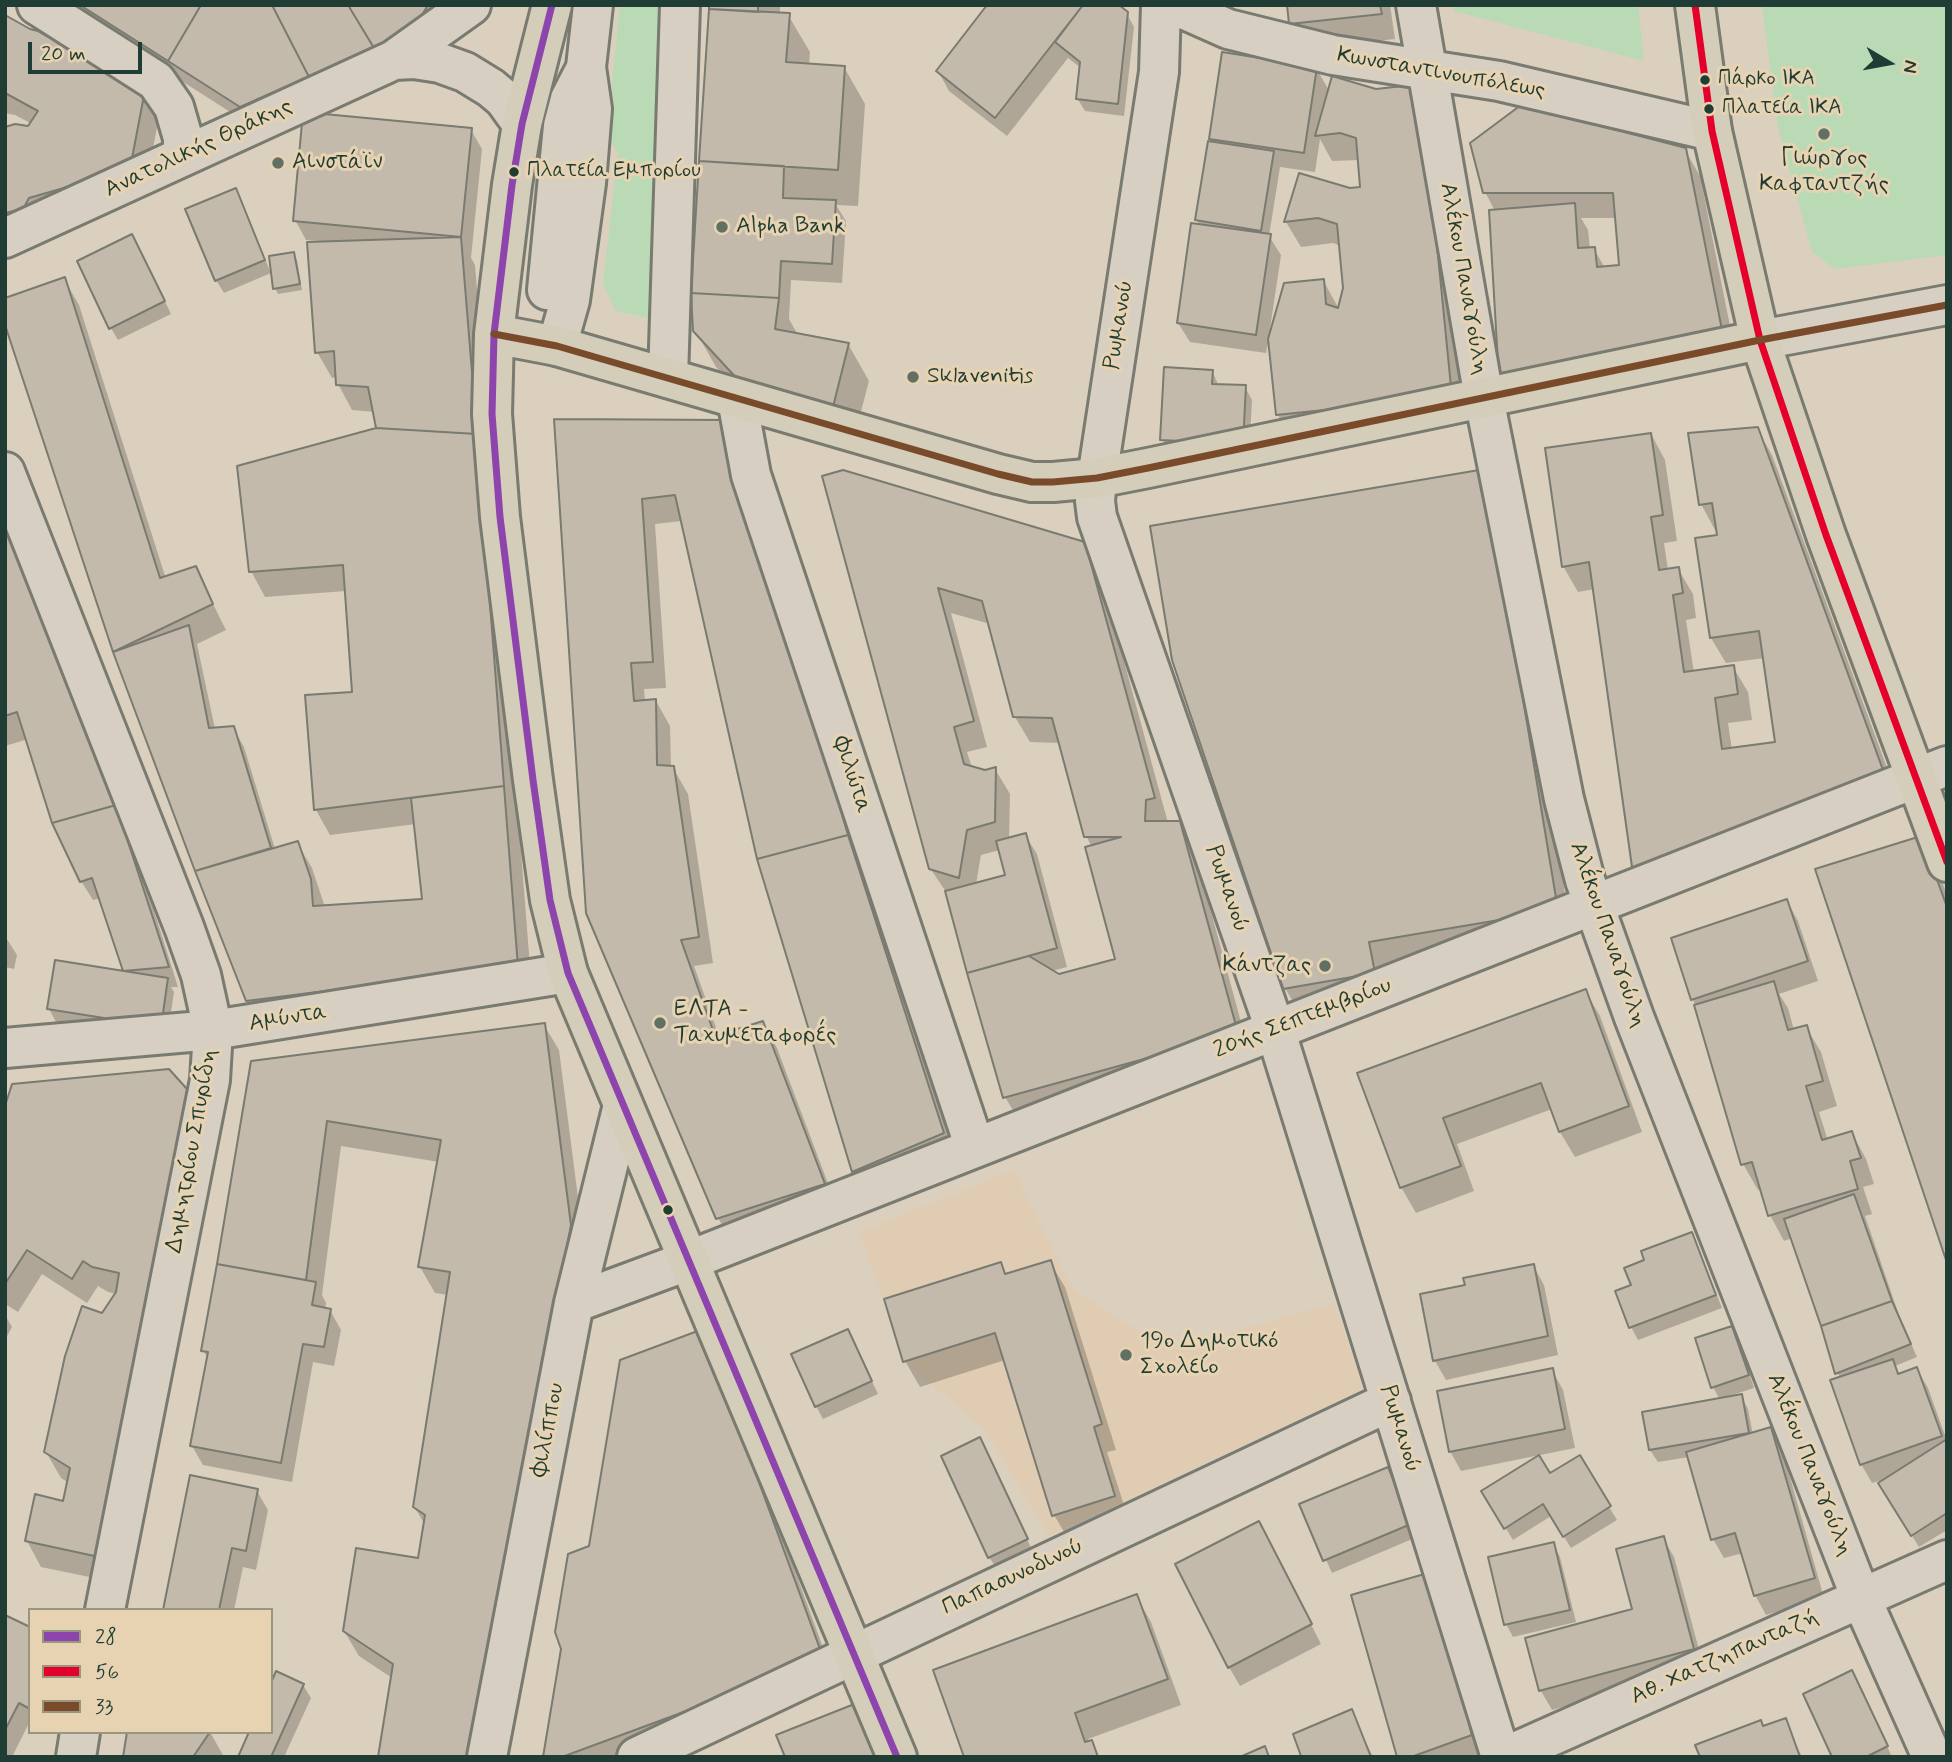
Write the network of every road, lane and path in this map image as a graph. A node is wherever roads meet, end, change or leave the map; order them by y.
1 (37, 5) edge
2 (471, 5) edge
3 (552, 5) edge
4 (593, 5) edge
5 (680, 5) edge
6 (1161, 5) edge
7 (1174, 5) edge
8 (1416, 5) edge
9 (1695, 5) edge
10 (394, 60) junction
11 (1428, 70) junction
12 (522, 124) junction
13 (1712, 131) junction
14 (183, 156) junction
15 (5, 238) edge
16 (1947, 305) edge
17 (494, 334) junction
18 (1760, 340) junction
19 (557, 346) junction
20 (668, 377) junction
21 (1484, 398) junction
22 (737, 400) junction
23 (5, 472) edge
24 (1097, 478) junction
25 (1931, 772) edge
26 (1947, 862) edge
27 (1593, 904) junction
28 (568, 973) junction
29 (1275, 1029) junction
30 (213, 1030) junction
31 (5, 1048) edge
32 (623, 1105) junction
33 (975, 1148) junction
34 (690, 1260) junction
35 (574, 1303) junction
36 (1391, 1401) junction
37 (1947, 1560) edge
38 (1861, 1598) junction
39 (105, 1608) edge
40 (853, 1654) junction
41 (80, 1734) edge
42 (76, 1757) edge
43 (487, 1757) edge
44 (637, 1757) edge
45 (897, 1757) edge
46 (1502, 1757) edge
47 (1932, 1757) edge

1 - 14 street
2 - 10 street
3 - 12 main road
4 - 19 street
5 - 20 street
6 - 24 street, Ρωμανού
7 - 11 street, Κωνσταντινουπόλεως
8 - 11 street, Αλέκου Παναγούλη
9 - 13 main road
10 - 12 street
10 - 14 street, Ανατολικής Θράκης
11 - 13 street, Κωνσταντινουπόλεως
11 - 21 street, Αλέκου Παναγούλη
12 - 17 main road
13 - 18 main road
14 - 15 street, Ανατολικής Θράκης
16 - 18 street
17 - 19 main road
17 - 28 main road
18 - 21 main road
18 - 25 main road
19 - 20 main road
20 - 22 main road
21 - 24 main road
21 - 27 street, Αλέκου Παναγούλη
22 - 24 main road
22 - 33 street, Φιλώτα
23 - 30 street, Δημητρίου Σπυρίδη
24 - 29 street, Ρωμανού
25 - 26 main road
25 - 27 street, 20ής Σεπτεμβρίου
27 - 29 street, 20ής Σεπτεμβρίου
27 - 38 street, Αλέκου Παναγούλη
28 - 30 street, Αμύντα
28 - 32 main road
29 - 33 street, 20ής Σεπτεμβρίου
29 - 36 street, Ρωμανού
30 - 31 street, Αμύντα
30 - 39 street, Δημητρίου Σπυρίδη
32 - 34 main road
32 - 35 street, Φιλίππου
33 - 34 street, 20ής Σεπτεμβρίου
34 - 35 street, 20ής Σεπτεμβρίου
34 - 40 main road
35 - 43 street, Φιλίππου
36 - 40 street, Παπασυνοδινού
36 - 46 street, Ρωμανού
37 - 38 street, Αθ. Χατζηπανταζή
38 - 46 street, Αθ. Χατζηπανταζή
38 - 47 street, Αλέκου Παναγούλη
40 - 44 street, Παπασυνοδινού
40 - 45 main road
41 - 42 street

